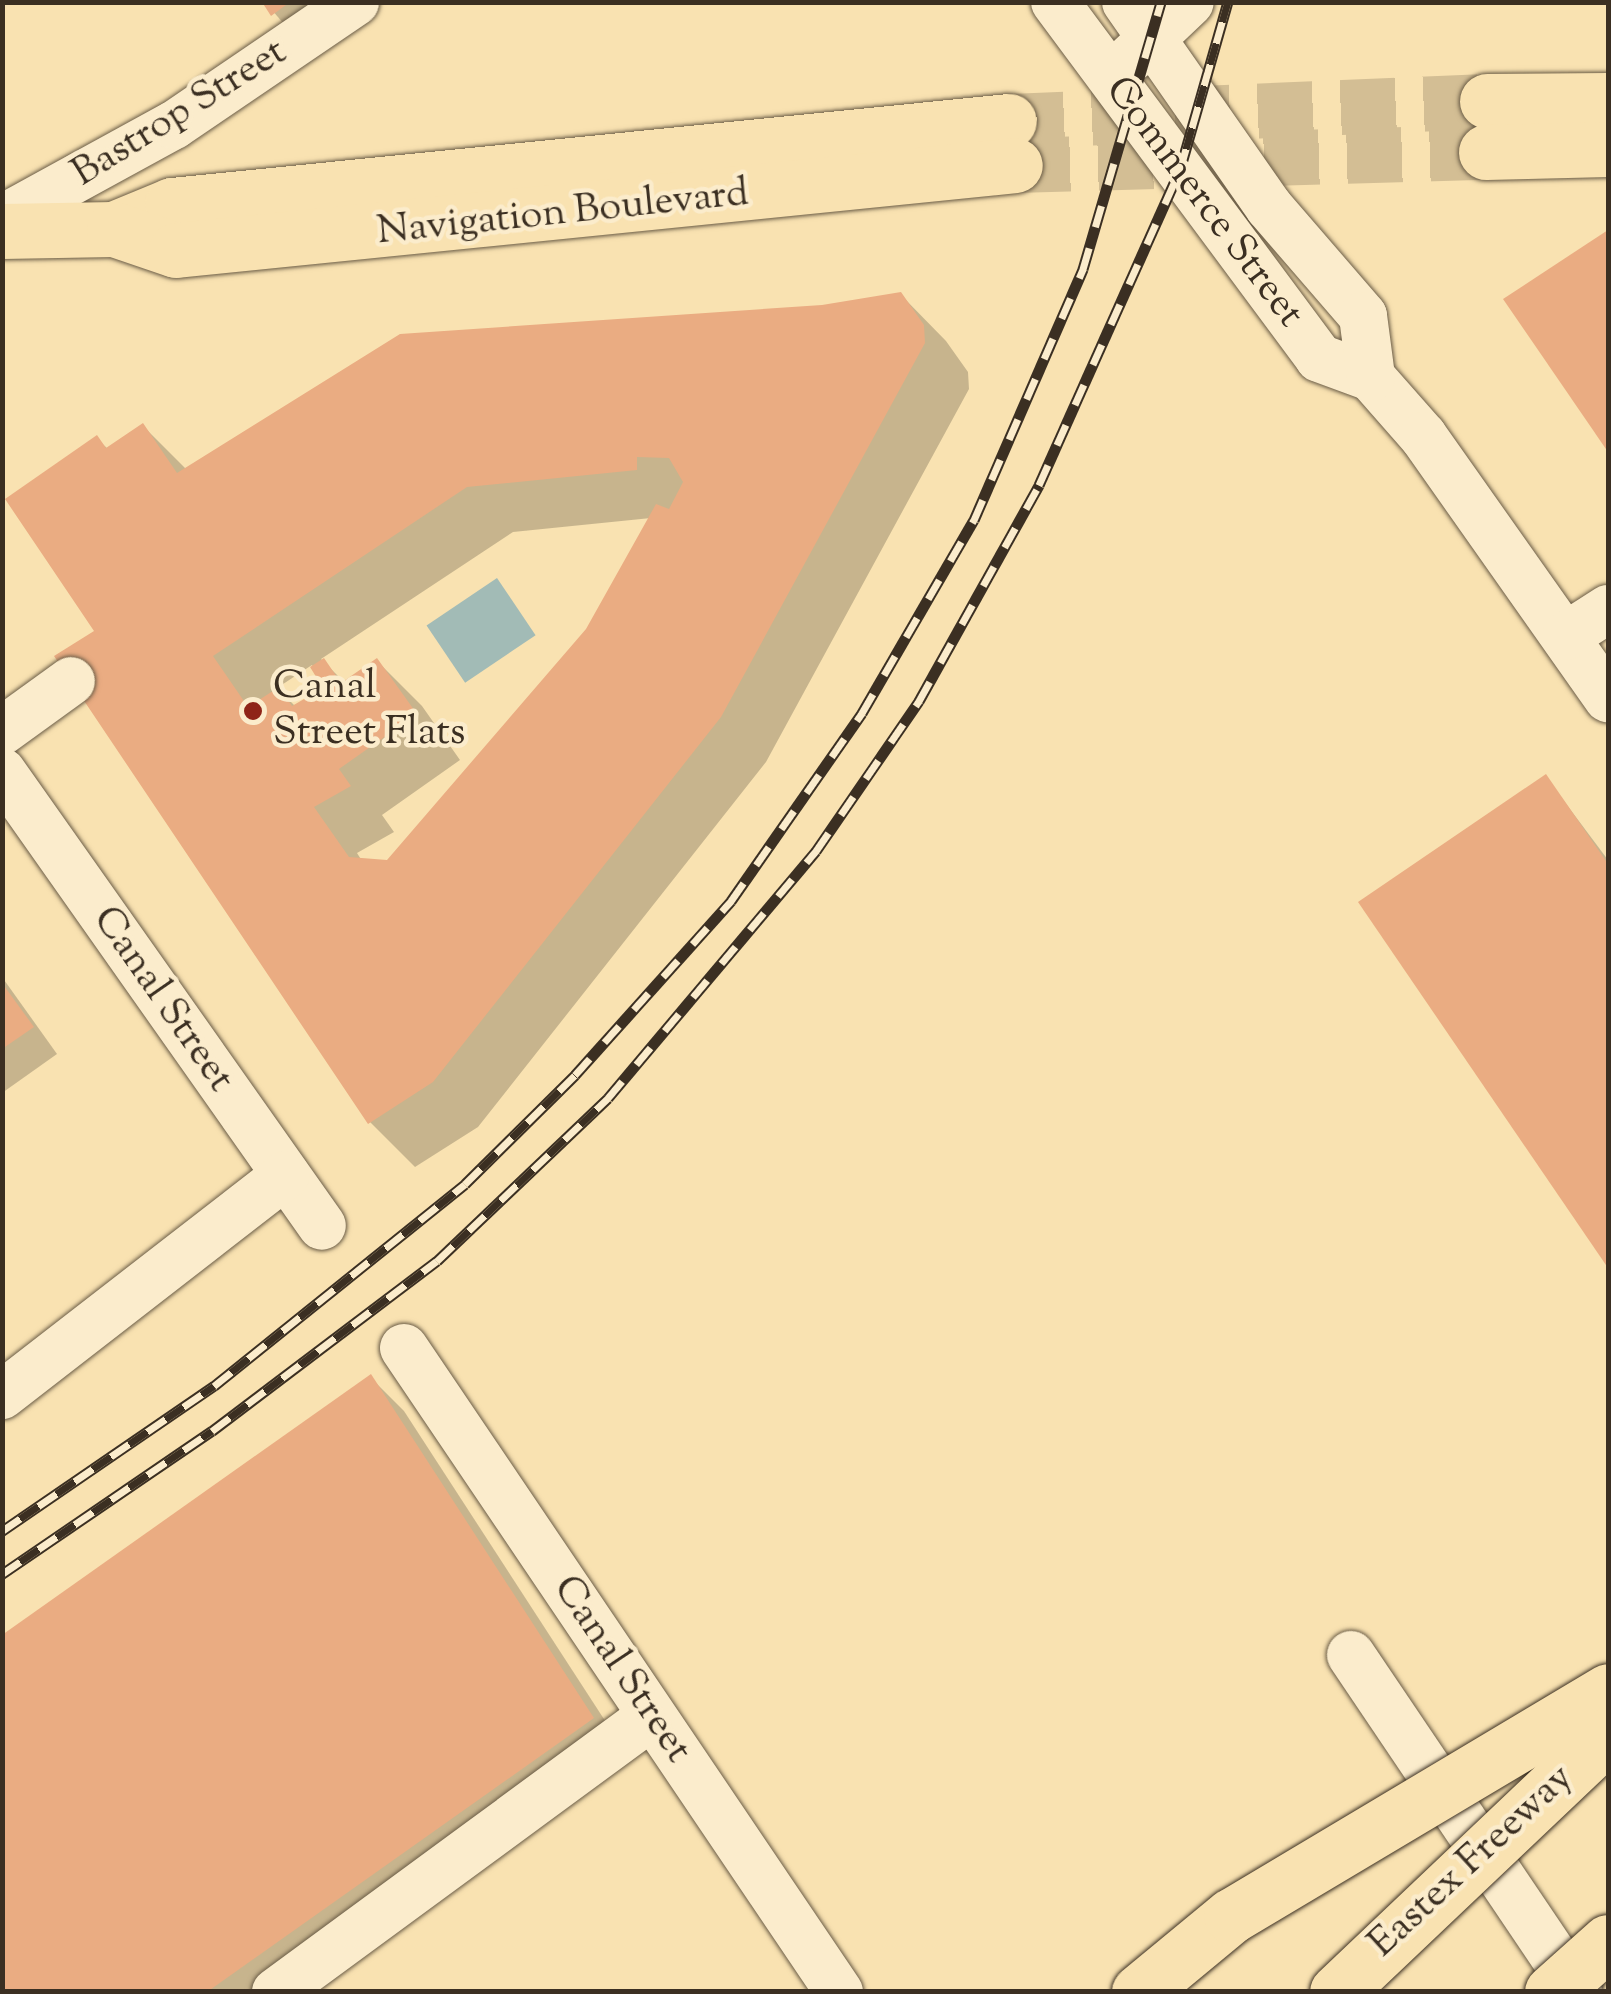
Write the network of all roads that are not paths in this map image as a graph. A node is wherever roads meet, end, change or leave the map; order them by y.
1 (355, 2) edge
2 (1055, 2) edge
3 (1190, 2) edge
4 (1139, 20) edge
5 (1110, 78) junction
6 (1608, 100) edge
7 (1012, 143) tunnel mouth
8 (1608, 148) edge
9 (2, 219) edge
10 (2, 231) edge
11 (1371, 377) junction
12 (1608, 609) edge
13 (1566, 636) junction
14 (72, 682) dead end
15 (1608, 698) edge
16 (2, 731) edge
17 (2, 772) edge
18 (286, 1174) junction
19 (322, 1226) dead end
20 (404, 1348) dead end
21 (2, 1395) edge
22 (1351, 1655) dead end
23 (1608, 1691) edge
24 (652, 1716) junction
25 (1608, 1735) edge
26 (1608, 1942) edge
27 (276, 1992) edge
28 (839, 1992) edge
29 (1139, 1992) edge
30 (1337, 1992) edge
31 (1552, 1992) edge
32 (1578, 1992) edge

1 - 9 street, Bastrop Street
2 - 5 street, Commerce Street
3 - 4 street
4 - 5 street
4 - 11 street, Commerce Street
5 - 11 street, Commerce Street
6 - 8 main road
7 - 10 main road, Navigation Boulevard
11 - 13 street, Commerce Street
12 - 13 street
13 - 15 street, Commerce Street
14 - 16 street
17 - 18 street, Canal Street
18 - 19 street, Canal Street
18 - 21 street
20 - 24 street, Canal Street
22 - 32 street
23 - 29 main road, bridge
24 - 27 street
24 - 28 street, Canal Street
25 - 30 main road, Eastex Freeway, bridge
26 - 31 main road, bridge

